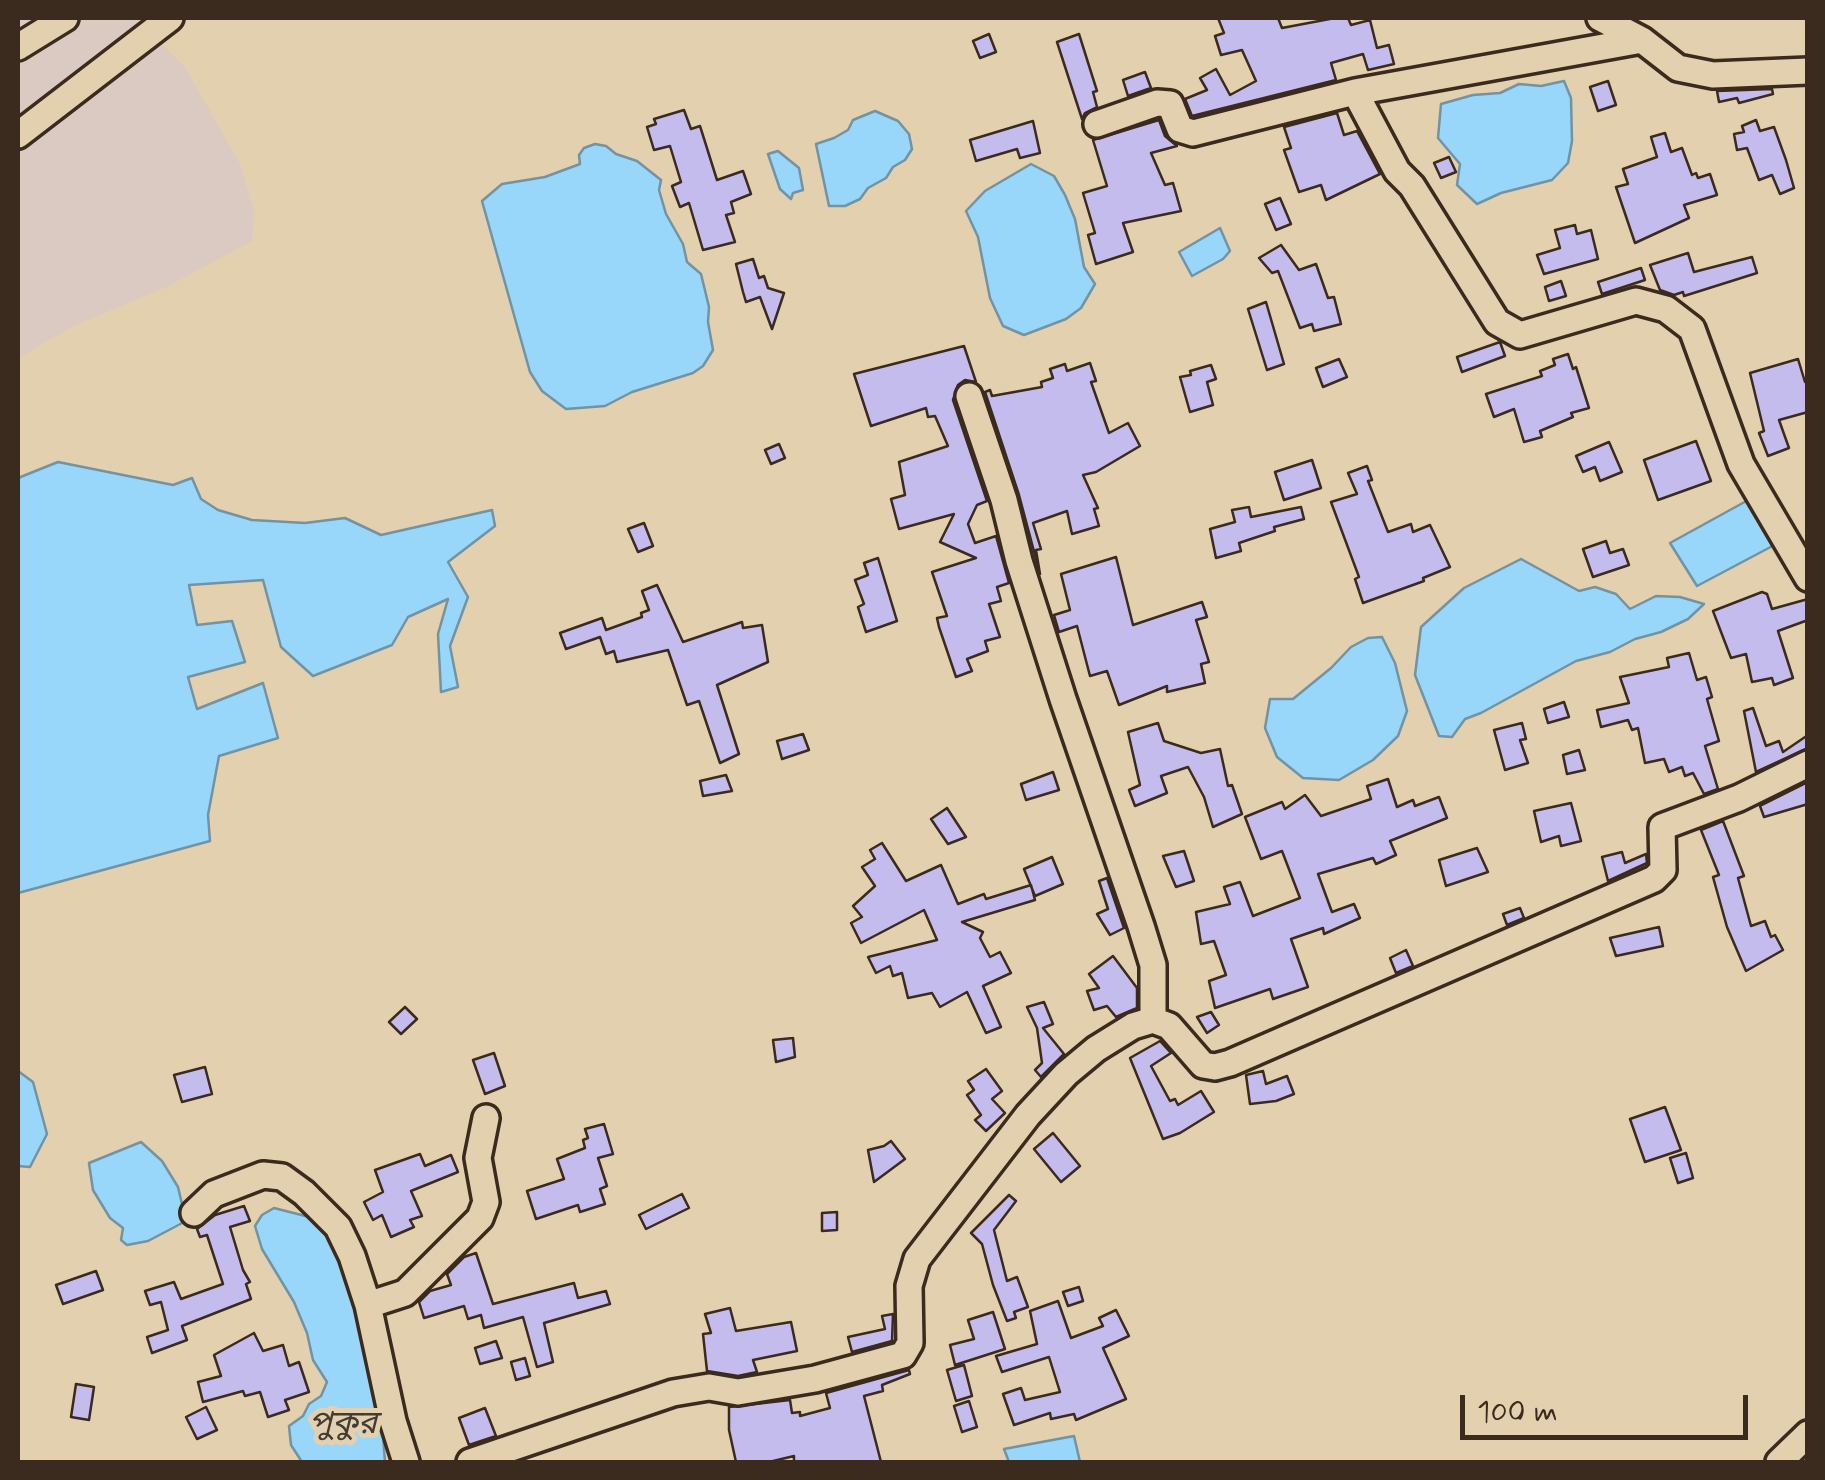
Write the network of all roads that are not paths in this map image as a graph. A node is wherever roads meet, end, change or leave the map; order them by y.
1 (65, 18) edge
2 (170, 18) edge
3 (1600, 18) edge
4 (1642, 40) junction
5 (18, 46) edge
6 (1808, 72) edge
7 (1355, 92) junction
8 (1098, 124) dead end
9 (18, 136) edge
10 (968, 396) dead end
11 (1808, 578) edge
12 (1808, 764) edge
13 (1154, 1020) junction
14 (486, 1118) dead end
15 (194, 1213) dead end
16 (368, 1305) junction
17 (1808, 1434) edge
18 (406, 1462) edge
19 (470, 1462) edge
20 (1779, 1462) edge

1 - 5 street
2 - 9 street
3 - 4 street
4 - 6 street
4 - 7 street
7 - 8 street
7 - 11 street
10 - 13 street
12 - 13 street
13 - 19 street
14 - 16 street
15 - 16 street
16 - 18 street
17 - 20 street

